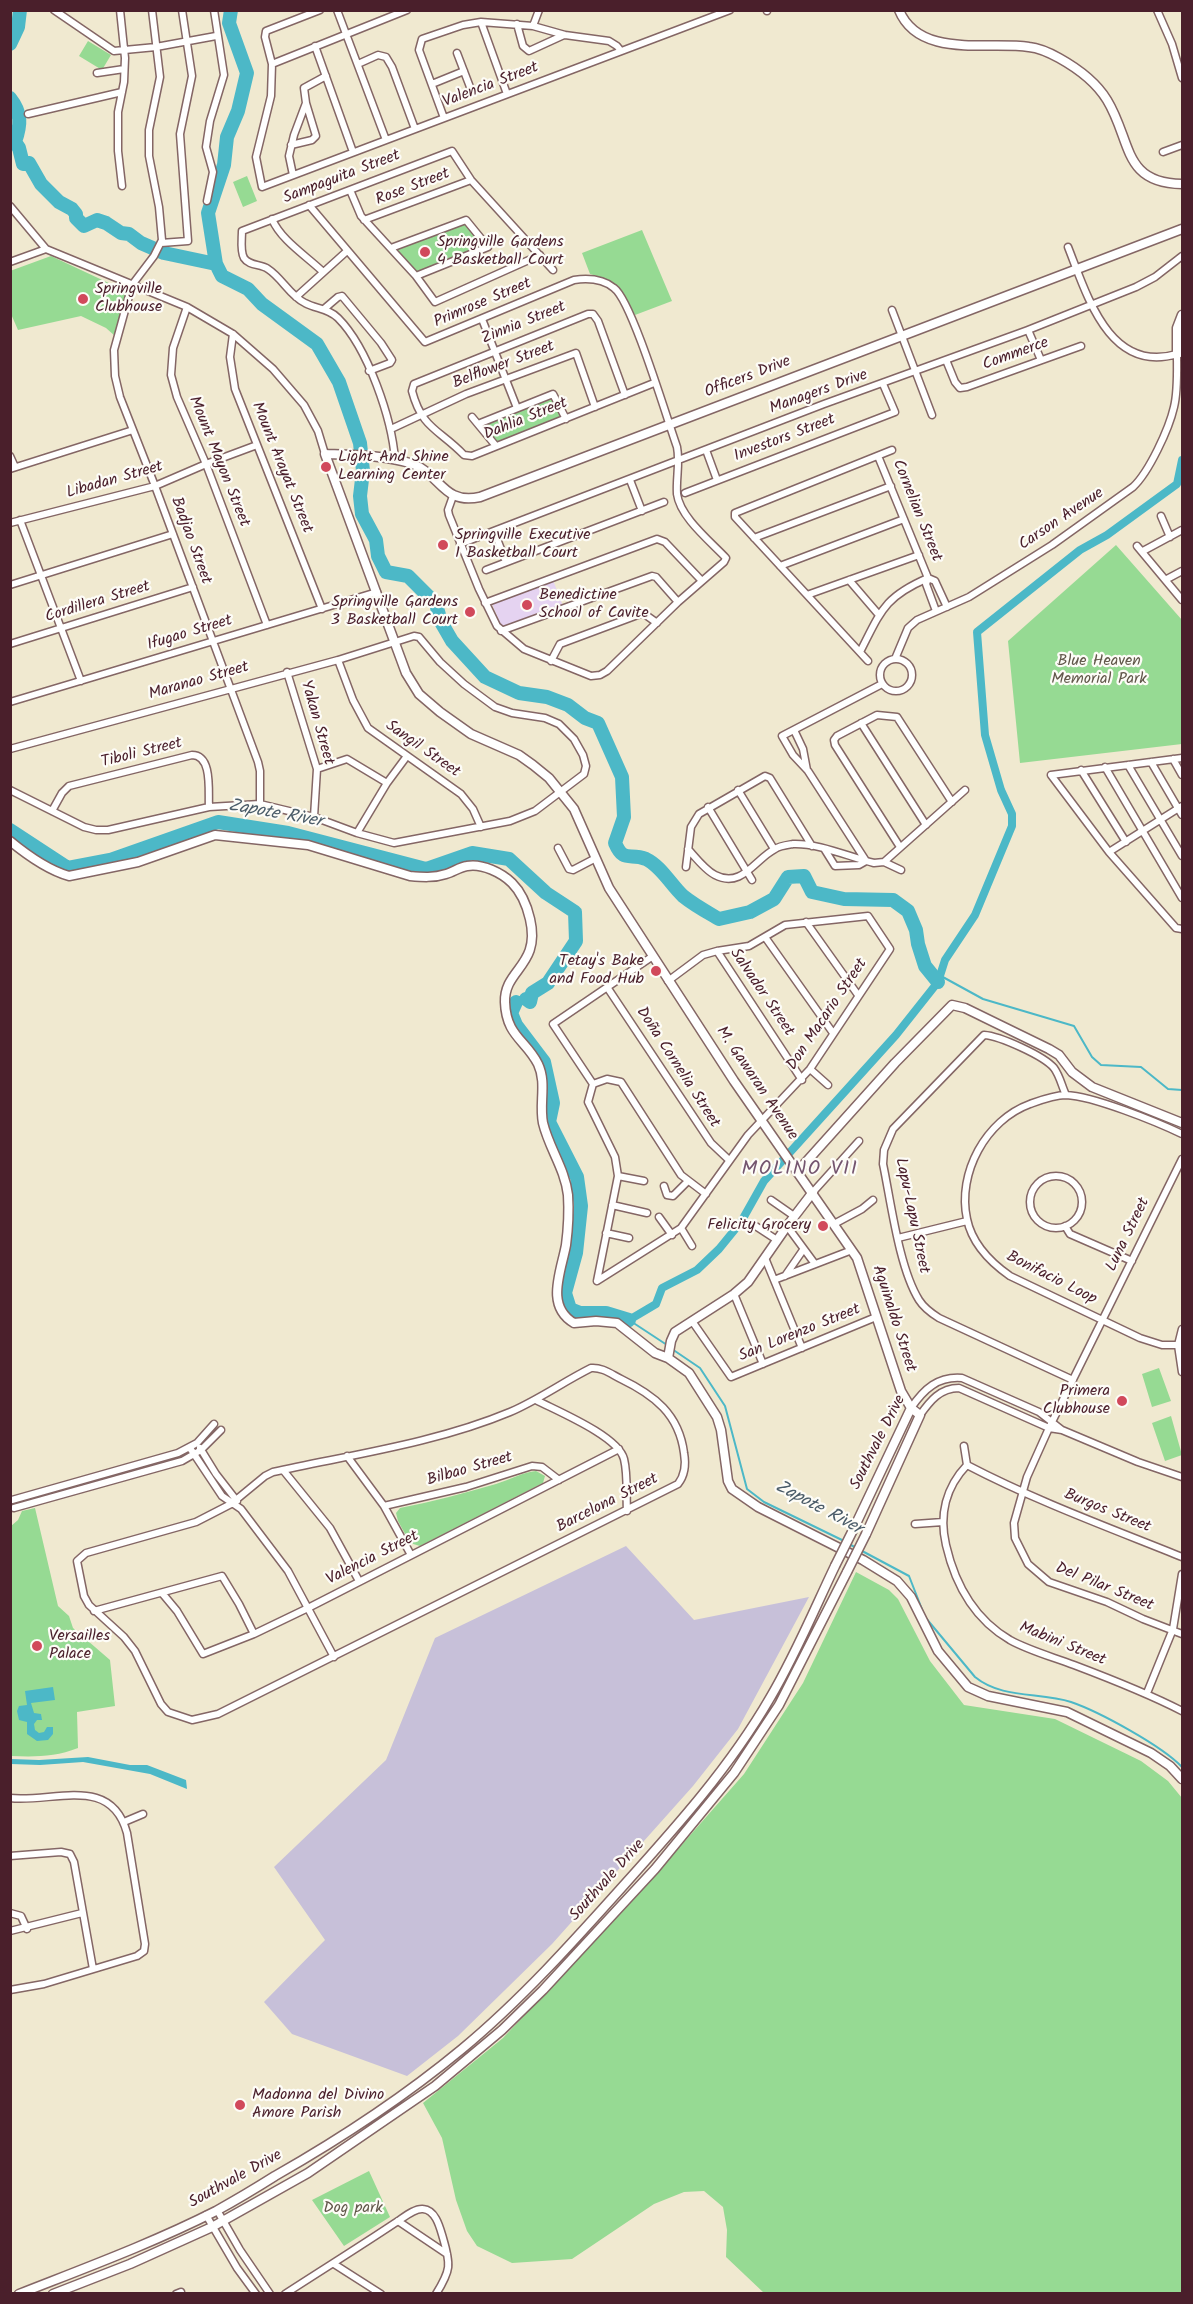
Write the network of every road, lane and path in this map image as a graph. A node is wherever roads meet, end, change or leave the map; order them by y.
1 (54, 10) edge
2 (120, 10) edge
3 (152, 10) edge
4 (182, 10) edge
5 (213, 10) edge
6 (320, 10) edge
7 (337, 10) edge
8 (539, 10) edge
9 (706, 10) edge
10 (730, 10) edge
11 (899, 10) edge
12 (1157, 10) edge
13 (405, 11) edge
14 (709, 18) junction
15 (481, 22) junction
16 (517, 24) junction
17 (533, 26) junction
18 (345, 34) junction
19 (565, 35) junction
20 (216, 36) junction
21 (186, 40) junction
22 (315, 46) junction
23 (156, 47) junction
24 (123, 50) junction
25 (621, 51) junction
26 (457, 53) dead end
27 (272, 64) junction
28 (358, 64) junction
29 (124, 69) junction
30 (464, 71) junction
31 (97, 73) dead end
32 (326, 76) junction
33 (1182, 78) edge
34 (432, 84) junction
35 (470, 87) dead end
36 (122, 92) junction
37 (507, 94) junction
38 (306, 104) junction
39 (28, 114) dead end
40 (444, 118) junction
41 (415, 129) junction
42 (386, 140) junction
43 (291, 145) junction
44 (1182, 145) edge
45 (353, 152) junction
46 (1163, 152) dead end
47 (293, 175) junction
48 (471, 180) junction
49 (1182, 184) edge
50 (122, 186) dead end
51 (350, 190) junction
52 (207, 201) dead end
53 (309, 205) junction
54 (10, 206) edge
55 (272, 219) junction
56 (364, 220) junction
57 (1182, 229) edge
58 (160, 245) junction
59 (1068, 247) dead end
60 (391, 248) junction
61 (46, 249) junction
62 (347, 251) junction
63 (540, 255) junction
64 (1182, 256) edge
65 (10, 262) edge
66 (1076, 269) junction
67 (553, 270) dead end
68 (322, 271) junction
69 (416, 276) junction
70 (132, 285) junction
71 (296, 297) junction
72 (1091, 304) junction
73 (187, 307) junction
74 (324, 309) junction
75 (892, 310) dead end
76 (1182, 315) edge
77 (482, 320) junction
78 (1028, 330) junction
79 (233, 334) junction
80 (901, 335) junction
81 (1081, 346) dead end
82 (495, 351) junction
83 (1180, 353) edge
84 (946, 360) junction
85 (1041, 360) junction
86 (369, 371) junction
87 (915, 372) junction
88 (506, 380) junction
89 (654, 383) junction
90 (883, 384) junction
91 (625, 395) junction
92 (595, 407) junction
93 (517, 408) junction
94 (420, 414) junction
95 (932, 416) dead end
96 (472, 417) dead end
97 (566, 419) junction
98 (478, 424) junction
99 (669, 425) junction
100 (391, 429) junction
101 (133, 430) junction
102 (257, 445) junction
103 (496, 446) junction
104 (706, 450) junction
105 (892, 450) dead end
106 (325, 454) junction
107 (10, 456) edge
108 (878, 456) junction
109 (395, 460) junction
110 (679, 460) junction
111 (206, 464) junction
112 (13, 468) edge
113 (630, 480) junction
114 (717, 480) junction
115 (155, 486) junction
116 (891, 486) junction
117 (685, 492) dead end
118 (453, 496) junction
119 (664, 502) dead end
120 (642, 510) junction
121 (1161, 516) dead end
122 (904, 519) junction
123 (20, 520) junction
124 (10, 523) edge
125 (1182, 530) edge
126 (494, 531) junction
127 (173, 534) junction
128 (1170, 537) junction
129 (754, 538) junction
130 (460, 544) junction
131 (919, 555) junction
132 (506, 562) junction
133 (780, 566) junction
134 (486, 570) dead end
135 (1182, 571) edge
136 (40, 576) junction
137 (928, 578) junction
138 (1167, 579) junction
139 (849, 580) junction
140 (702, 581) junction
141 (10, 585) edge
142 (193, 587) junction
143 (377, 592) junction
144 (807, 595) junction
145 (1182, 600) edge
146 (678, 602) junction
147 (485, 603) junction
148 (947, 607) junction
149 (322, 609) junction
150 (936, 611) junction
151 (879, 615) junction
152 (657, 623) junction
153 (267, 625) junction
154 (62, 628) junction
155 (501, 631) junction
156 (212, 640) junction
157 (394, 643) junction
158 (10, 644) edge
159 (860, 652) junction
160 (895, 659) junction
161 (338, 660) junction
162 (551, 661) junction
163 (868, 661) dead end
164 (287, 672) junction
165 (81, 681) junction
166 (882, 684) junction
167 (229, 688) junction
168 (10, 702) edge
169 (861, 723) junction
170 (794, 730) junction
171 (10, 749) edge
172 (406, 756) junction
173 (1182, 758) edge
174 (1173, 759) junction
175 (1151, 762) junction
176 (1128, 765) junction
177 (1105, 767) junction
178 (317, 769) junction
179 (1081, 770) junction
180 (808, 771) junction
181 (1182, 775) edge
182 (387, 783) junction
183 (10, 790) edge
184 (738, 790) junction
185 (965, 790) dead end
186 (561, 792) junction
187 (952, 802) junction
188 (260, 804) junction
189 (209, 807) junction
190 (708, 807) junction
191 (1181, 810) edge
192 (52, 811) junction
193 (314, 817) junction
194 (1162, 820) junction
195 (926, 825) junction
196 (481, 827) junction
197 (1143, 831) junction
198 (357, 833) junction
199 (10, 841) edge
200 (1125, 842) junction
201 (812, 846) junction
202 (558, 848) dead end
203 (900, 848) junction
204 (688, 849) junction
205 (774, 849) junction
206 (825, 850) junction
207 (1109, 852) junction
208 (1182, 856) edge
209 (596, 858) junction
210 (866, 861) junction
211 (884, 862) junction
212 (686, 867) dead end
213 (901, 870) dead end
214 (749, 872) junction
215 (752, 880) dead end
216 (1182, 898) edge
217 (806, 922) junction
218 (1182, 928) edge
219 (765, 937) junction
220 (717, 951) junction
221 (652, 956) junction
222 (668, 981) junction
223 (608, 987) junction
224 (858, 995) junction
225 (833, 1033) junction
226 (810, 1069) junction
227 (802, 1080) junction
228 (593, 1084) junction
229 (828, 1085) dead end
230 (1066, 1095) junction
231 (762, 1121) junction
232 (1182, 1123) edge
233 (1182, 1134) edge
234 (859, 1141) dead end
235 (1182, 1159) edge
236 (729, 1160) junction
237 (796, 1168) junction
238 (618, 1176) junction
239 (644, 1180) dead end
240 (688, 1181) junction
241 (664, 1186) dead end
242 (813, 1192) junction
243 (706, 1194) junction
244 (771, 1200) dead end
245 (873, 1200) dead end
246 (612, 1206) junction
247 (647, 1213) dead end
248 (794, 1216) junction
249 (660, 1217) dead end
250 (967, 1221) junction
251 (834, 1224) junction
252 (754, 1225) dead end
253 (787, 1226) junction
254 (1065, 1227) junction
255 (681, 1228) junction
256 (606, 1233) junction
257 (672, 1235) junction
258 (629, 1238) dead end
259 (898, 1238) junction
260 (777, 1240) junction
261 (692, 1246) dead end
262 (803, 1250) junction
263 (852, 1250) junction
264 (765, 1258) junction
265 (1132, 1261) junction
266 (815, 1264) junction
267 (785, 1276) junction
268 (774, 1280) junction
269 (734, 1294) junction
270 (876, 1317) junction
271 (1102, 1320) junction
272 (692, 1321) junction
273 (1182, 1329) edge
274 (1178, 1345) junction
275 (801, 1348) junction
276 (668, 1355) junction
277 (763, 1364) junction
278 (1182, 1371) edge
279 (1073, 1380) junction
280 (1010, 1399) junction
281 (536, 1400) junction
282 (1005, 1407) junction
283 (911, 1408) junction
284 (920, 1415) junction
285 (1053, 1421) junction
286 (214, 1424) dead end
287 (1049, 1428) junction
288 (221, 1430) dead end
289 (1062, 1430) junction
290 (197, 1443) junction
291 (964, 1446) dead end
292 (190, 1448) junction
293 (619, 1449) junction
294 (201, 1450) junction
295 (194, 1455) junction
296 (347, 1456) junction
297 (966, 1465) junction
298 (283, 1470) junction
299 (1182, 1477) edge
300 (559, 1480) junction
301 (1023, 1491) junction
302 (11, 1499) edge
303 (234, 1502) junction
304 (384, 1506) junction
305 (12, 1511) edge
306 (627, 1511) junction
307 (943, 1522) junction
308 (915, 1524) dead end
309 (411, 1555) junction
310 (1182, 1557) edge
311 (1182, 1574) edge
312 (359, 1581) junction
313 (162, 1593) junction
314 (308, 1608) junction
315 (94, 1611) junction
316 (1173, 1629) junction
317 (254, 1634) junction
318 (1182, 1634) edge
319 (334, 1657) junction
320 (1147, 1693) junction
321 (1182, 1711) edge
322 (1182, 1779) edge
323 (10, 1798) edge
324 (143, 1814) dead end
325 (124, 1822) junction
326 (10, 1856) edge
327 (10, 1913) edge
328 (82, 1913) junction
329 (27, 1929) junction
330 (10, 1931) edge
331 (93, 1969) junction
332 (10, 1990) edge
333 (217, 2210) junction
334 (206, 2215) junction
335 (223, 2221) junction
336 (398, 2221) junction
337 (212, 2227) junction
338 (448, 2254) junction
339 (334, 2264) junction
340 (18, 2294) edge
341 (53, 2294) edge
342 (256, 2294) edge
343 (270, 2294) edge
344 (285, 2294) edge
345 (381, 2294) edge
346 (436, 2294) edge

1 - 24 street
2 - 24 street
3 - 23 street
4 - 21 street
5 - 20 street
6 - 27 street
7 - 18 street
8 - 17 street
9 - 14 street
10 - 14 street, Valencia Street
11 - 49 street
12 - 33 street
13 - 18 street
14 - 25 street, Valencia Street
15 - 16 street
15 - 34 street
15 - 37 street
16 - 17 street
16 - 19 street
17 - 19 street
18 - 22 street
18 - 28 street
19 - 25 street
20 - 21 street
20 - 52 street
21 - 23 street
21 - 58 street
22 - 27 street
22 - 32 street
23 - 24 street
23 - 58 street
24 - 29 street
25 - 37 street, Valencia Street
26 - 30 street
27 - 47 street, Valencia Street
28 - 41 street
28 - 42 street
29 - 31 street
29 - 36 street
30 - 34 street
30 - 35 street
32 - 38 street
32 - 45 street
34 - 40 street
36 - 39 street
36 - 50 street
37 - 40 street, Valencia Street
38 - 43 street
38 - 43 street
40 - 41 street, Valencia Street
41 - 42 street, Valencia Street
42 - 45 street, Valencia Street
43 - 47 street
44 - 46 street
45 - 47 street, Valencia Street
48 - 51 street, Sampaguita Street
48 - 56 street, Rose Street
48 - 63 street
51 - 53 street, Sampaguita Street
51 - 56 street
53 - 55 street, Sampaguita Street
53 - 62 street, Primrose Street
54 - 61 street
55 - 68 street
55 - 71 street, Sampaguita Street
56 - 60 street
57 - 66 street, Officers Drive
58 - 70 street
59 - 66 street
60 - 69 street
60 - 69 street
61 - 65 street
61 - 70 street
62 - 68 street
62 - 77 street, Primrose Street
63 - 67 street
63 - 69 street
64 - 72 street, Managers Drive
66 - 72 street
66 - 80 street, Officers Drive
68 - 71 street
70 - 73 street
70 - 101 street, Badjao Street
71 - 74 street
72 - 78 street, Managers Drive
72 - 83 street
73 - 79 street
73 - 111 street, Mount Mayon Street
74 - 86 street
74 - 86 street
75 - 80 street
76 - 83 street
77 - 82 street
77 - 89 street, Primrose Street
78 - 84 street, Managers Drive
78 - 85 street
79 - 102 street, Mount Arayat Street
79 - 106 street
80 - 87 street
80 - 99 street, Officers Drive
81 - 85 street, Commerce
82 - 88 street
82 - 91 street, Zinnia Street
82 - 94 street, Zinnia Street
83 - 148 street, Carson Avenue
84 - 85 street, Commerce
84 - 87 street, Managers Drive
86 - 100 street
87 - 90 street, Managers Drive
87 - 95 street
88 - 92 street, Belflower Street
88 - 93 street
88 - 94 street, Belflower Street
89 - 91 street, Dahlia Street
89 - 99 street, Primrose Street
90 - 104 street, Managers Drive
90 - 114 street, Investors Street
91 - 92 street, Dahlia Street
92 - 97 street, Dahlia Street
93 - 97 street
93 - 98 street
94 - 100 street, Belflower Street
94 - 103 street, Dahlia Street
96 - 98 street
97 - 103 street, Dahlia Street
98 - 103 street
99 - 110 street, Primrose Street
99 - 118 street, Officers Drive
100 - 109 street
101 - 112 street
101 - 115 street, Badjao Street
102 - 111 street, Libadan Street
102 - 149 street, Mount Arayat Street
104 - 110 street, Managers Drive
104 - 114 street
105 - 108 street
106 - 109 street
106 - 143 street
107 - 112 street
108 - 116 street, Cornelian Street
108 - 129 street
109 - 118 street
110 - 113 street, Managers Drive
110 - 140 street, Primrose Street
111 - 115 street, Libadan Street
111 - 153 street, Mount Mayon Street
113 - 120 street
113 - 126 street, Managers Drive
114 - 117 street, Investors Street
115 - 123 street, Libadan Street
115 - 127 street, Badjao Street
116 - 122 street, Cornelian Street
116 - 129 street
118 - 130 street
119 - 120 street
120 - 132 street
121 - 128 street
122 - 131 street, Cornelian Street
122 - 133 street
123 - 124 street, Libadan Street
123 - 136 street
125 - 128 street
126 - 130 street, Managers Drive
126 - 132 street
127 - 136 street
127 - 142 street, Badjao Street
128 - 138 street
129 - 133 street
130 - 147 street
131 - 137 street, Cornelian Street
131 - 139 street
132 - 134 street
133 - 144 street
135 - 138 street
136 - 141 street
136 - 154 street
137 - 148 street, Cornelian Street
137 - 150 street, Cornelian Street
137 - 151 street
138 - 145 street
139 - 144 street
139 - 151 street
140 - 146 street
140 - 147 street
142 - 154 street, Cordillera Street
142 - 156 street, Badjao Street
143 - 149 street, Ifugao Street
143 - 157 street
144 - 159 street
146 - 152 street
146 - 155 street
147 - 155 street
148 - 150 street, Carson Avenue
149 - 153 street, Ifugao Street
150 - 160 street, Carson Avenue
151 - 159 street
152 - 162 street
152 - 162 street
153 - 156 street, Ifugao Street
154 - 158 street, Cordillera Street
154 - 165 street
155 - 162 street
156 - 165 street, Ifugao Street
156 - 167 street, Badjao Street
157 - 161 street, Maranao Street
157 - 186 street, M. Gawaran Avenue
157 - 186 street, Maranao Street
159 - 163 street
160 - 166 street, Carson Avenue
160 - 166 street
161 - 164 street, Maranao Street
161 - 172 street, Sangil Street
164 - 167 street, Maranao Street
164 - 178 street, Yakan Street
165 - 168 street, Ifugao Street
166 - 170 street
167 - 171 street, Maranao Street
167 - 188 street, Badjao Street
169 - 187 street
169 - 195 street
169 - 203 street
170 - 180 street
170 - 180 street
172 - 182 street
172 - 196 street, Sangil Street
173 - 174 street
174 - 175 street
174 - 181 street
175 - 176 street
175 - 191 street
176 - 177 street
176 - 194 street
177 - 179 street
177 - 197 street
178 - 182 street, Yakan Street
178 - 193 street, Yakan Street
179 - 200 street
179 - 207 street
180 - 210 street
182 - 198 street
183 - 192 street
184 - 190 street
184 - 201 street
184 - 205 street
185 - 187 street
186 - 196 street
186 - 209 street, M. Gawaran Avenue
187 - 195 street
188 - 189 street
188 - 193 street
189 - 192 street
189 - 192 street, Tiboli Street
190 - 204 street
190 - 214 street
191 - 194 street
193 - 198 street
194 - 197 street
194 - 208 street
195 - 203 street
196 - 198 street
197 - 200 street
197 - 216 street
199 - 276 street
200 - 207 street
201 - 205 street
201 - 206 street
202 - 209 street
203 - 211 street
204 - 212 street
204 - 214 street
205 - 214 street
206 - 210 street
206 - 210 street
207 - 218 street
209 - 221 street, M. Gawaran Avenue
210 - 211 street
211 - 213 street
214 - 215 street
217 - 219 street
217 - 224 street
217 - 224 street, Don Macario Street
219 - 220 street
219 - 225 street
220 - 222 street
220 - 227 street, Salvador Street
221 - 222 street, M. Gawaran Avenue
221 - 223 street
222 - 231 street, M. Gawaran Avenue
223 - 228 street
223 - 236 street, Doña Cornelia Street
224 - 225 street, Don Macario Street
225 - 226 street, Don Macario Street
226 - 227 street, Don Macario Street
226 - 229 street
227 - 231 street, Don Macario Street
228 - 238 street
228 - 240 street
230 - 233 street
230 - 250 street, Bonifacio Loop
230 - 259 street, Lapu-Lapu Street
231 - 236 street, Don Macario Street
231 - 237 street, M. Gawaran Avenue
232 - 237 street, M. Gawaran Avenue
234 - 242 street
235 - 265 street, Luna Street
236 - 243 street, Don Macario Street
237 - 242 street, Aguinaldo Street
238 - 239 street
238 - 246 street
240 - 241 street
240 - 243 street
242 - 248 street
242 - 251 street, Aguinaldo Street
243 - 255 street, Don Macario Street
244 - 248 street
245 - 251 street
246 - 247 street
246 - 256 street
248 - 253 street
249 - 257 street
250 - 259 street
250 - 271 street, Bonifacio Loop
251 - 263 street, Aguinaldo Street
252 - 260 street
253 - 260 street
253 - 262 street
254 - 254 street
254 - 265 street
255 - 257 street, Don Macario Street
255 - 261 street
256 - 257 street, Don Macario Street
256 - 258 street
259 - 279 street, Lapu-Lapu Street
260 - 264 street
262 - 266 street
262 - 267 street
263 - 266 street
263 - 270 street, Aguinaldo Street
264 - 268 street
264 - 269 street
265 - 271 street, Luna Street
266 - 267 street
267 - 268 street
268 - 275 street
269 - 272 street
269 - 277 street
270 - 275 street, San Lorenzo Street
270 - 283 street, Aguinaldo Street
271 - 274 street, Bonifacio Loop
271 - 279 street, Luna Street
272 - 276 street
272 - 277 street, San Lorenzo Street
273 - 274 street
274 - 278 street
275 - 277 street, San Lorenzo Street
276 - 322 street
279 - 285 street, Luna Street
280 - 282 street
280 - 283 street, Southvale Drive
280 - 285 street, Southvale Drive
281 - 293 street
281 - 296 street, Barcelona Street
281 - 306 street, Barcelona Street
282 - 284 street, Southvale Drive
282 - 287 street, Southvale Drive
283 - 284 street, Aguinaldo Street
283 - 333 street, Southvale Drive, bridge
284 - 335 street, Southvale Drive, bridge
285 - 287 street, Del Pilar Street
285 - 289 street
286 - 290 street
287 - 289 street
287 - 301 street, Del Pilar Street
288 - 294 street
289 - 299 street
290 - 292 street
290 - 294 street
291 - 297 street
292 - 295 street
292 - 302 street
293 - 300 street, Valencia Street
293 - 306 street
294 - 295 street
294 - 303 street
295 - 303 street
295 - 305 street
296 - 298 street, Barcelona Street
296 - 304 street
297 - 301 street
297 - 307 street, Mabini Street
298 - 303 street, Barcelona Street
298 - 312 street
300 - 304 street, Bilbao Street
300 - 309 street, Valencia Street
301 - 310 street, Burgos Street
301 - 316 street, Del Pilar Street
302 - 305 street
303 - 314 street
303 - 315 street, Barcelona Street
304 - 309 street
306 - 319 street, Barcelona Street
307 - 308 street
307 - 320 street, Mabini Street
309 - 312 street, Valencia Street
311 - 316 street
312 - 314 street, Valencia Street
313 - 315 street
313 - 317 street, Valencia Street
313 - 317 street
314 - 317 street, Valencia Street
314 - 319 street
315 - 319 street, Barcelona Street
316 - 318 street, Del Pilar Street
316 - 320 street
320 - 321 street, Mabini Street
323 - 325 street
324 - 325 street
325 - 331 street
326 - 328 street
327 - 329 street
328 - 329 street
328 - 331 street
329 - 330 street
331 - 332 street
333 - 334 street, Southvale Drive
333 - 335 street
334 - 337 street
334 - 340 street, Southvale Drive
335 - 337 street, Southvale Drive
335 - 343 street
336 - 338 street
336 - 338 street
336 - 339 street
337 - 341 street, Southvale Drive
337 - 342 street
338 - 346 street
339 - 344 street
339 - 345 street

